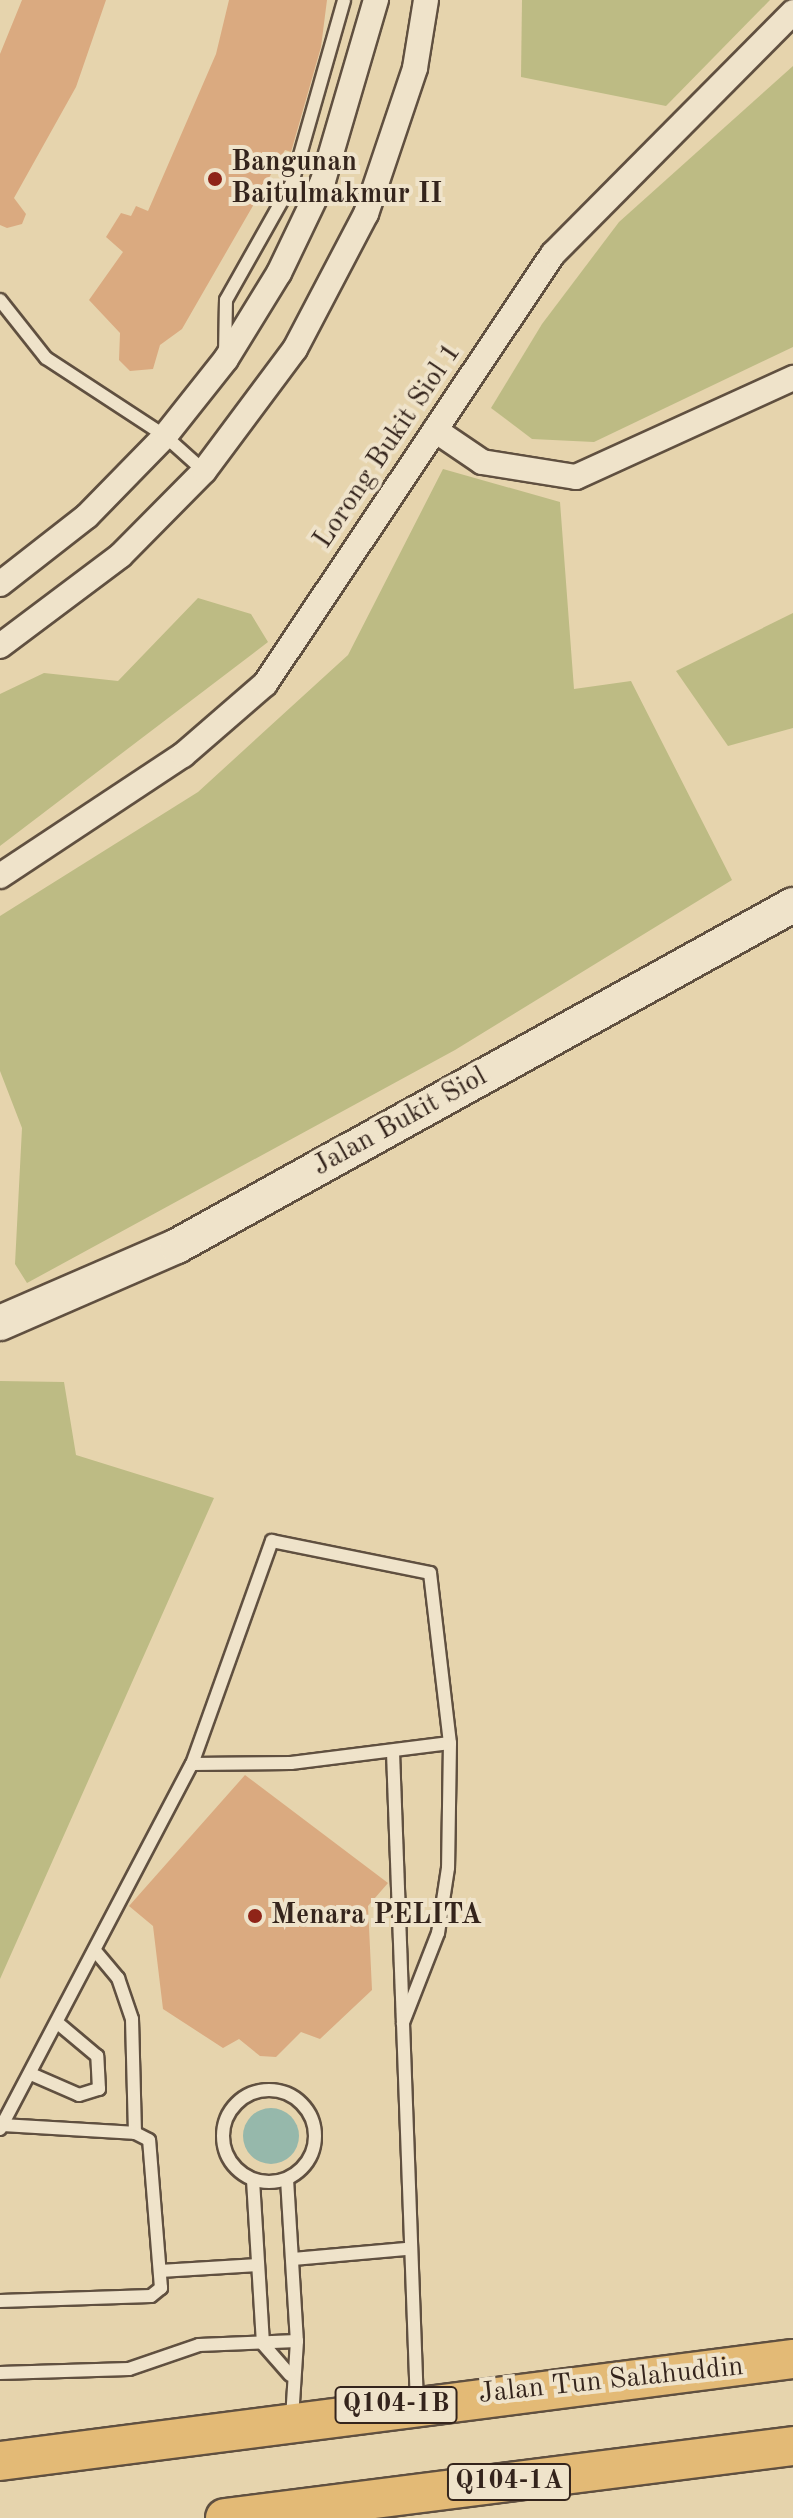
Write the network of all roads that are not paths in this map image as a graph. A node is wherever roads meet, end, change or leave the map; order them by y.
1 (344, 0) edge
2 (376, 0) edge
3 (426, 0) edge
4 (793, 12) edge
5 (0, 300) edge
6 (226, 359) junction
7 (793, 378) edge
8 (435, 430) junction
9 (165, 436) junction
10 (204, 471) junction
11 (0, 584) edge
12 (0, 646) edge
13 (0, 876) edge
14 (793, 905) edge
15 (0, 1323) edge
16 (450, 1743) junction
17 (393, 1752) junction
18 (192, 1764) junction
19 (97, 1953) junction
20 (403, 2023) junction
21 (60, 2025) junction
22 (31, 2074) junction
23 (1, 2127) edge
24 (135, 2133) junction
25 (287, 2179) junction
26 (253, 2180) junction
27 (406, 2249) junction
28 (293, 2259) junction
29 (258, 2265) junction
30 (160, 2271) junction
31 (0, 2301) edge
32 (297, 2341) junction
33 (263, 2344) junction
34 (793, 2359) edge
35 (0, 2373) edge
36 (290, 2375) junction
37 (417, 2402) junction
38 (292, 2418) junction
39 (793, 2446) edge
40 (0, 2461) edge
41 (225, 2518) edge

1 - 6 lane
2 - 6 street
3 - 10 street
4 - 8 street, Lorong Bukit Siol 1
5 - 9 lane
6 - 9 street
7 - 8 street
8 - 13 street, Lorong Bukit Siol 1
9 - 10 lane
9 - 11 street
10 - 12 street
14 - 15 street, Jalan Bukit Siol
16 - 17 lane
16 - 18 lane
16 - 20 lane
17 - 18 lane
17 - 20 lane
18 - 19 lane
19 - 21 lane
19 - 24 lane
20 - 27 lane
21 - 22 lane
21 - 22 lane
22 - 23 lane
23 - 24 lane
24 - 30 lane
25 - 26 lane
25 - 26 lane
25 - 28 lane
26 - 29 lane
27 - 28 lane
27 - 37 lane
28 - 32 lane
29 - 30 lane
29 - 33 lane
30 - 31 lane
32 - 33 lane
32 - 36 lane
33 - 35 lane
33 - 36 lane
34 - 37 main road, Jalan Tun Salahuddin / Q104-1B
36 - 38 lane
37 - 38 main road, Jalan Tun Salahuddin / Q104-1B
38 - 40 main road, Jalan Tun Salahuddin / Q104-1B
39 - 41 main road, Q104-1A

